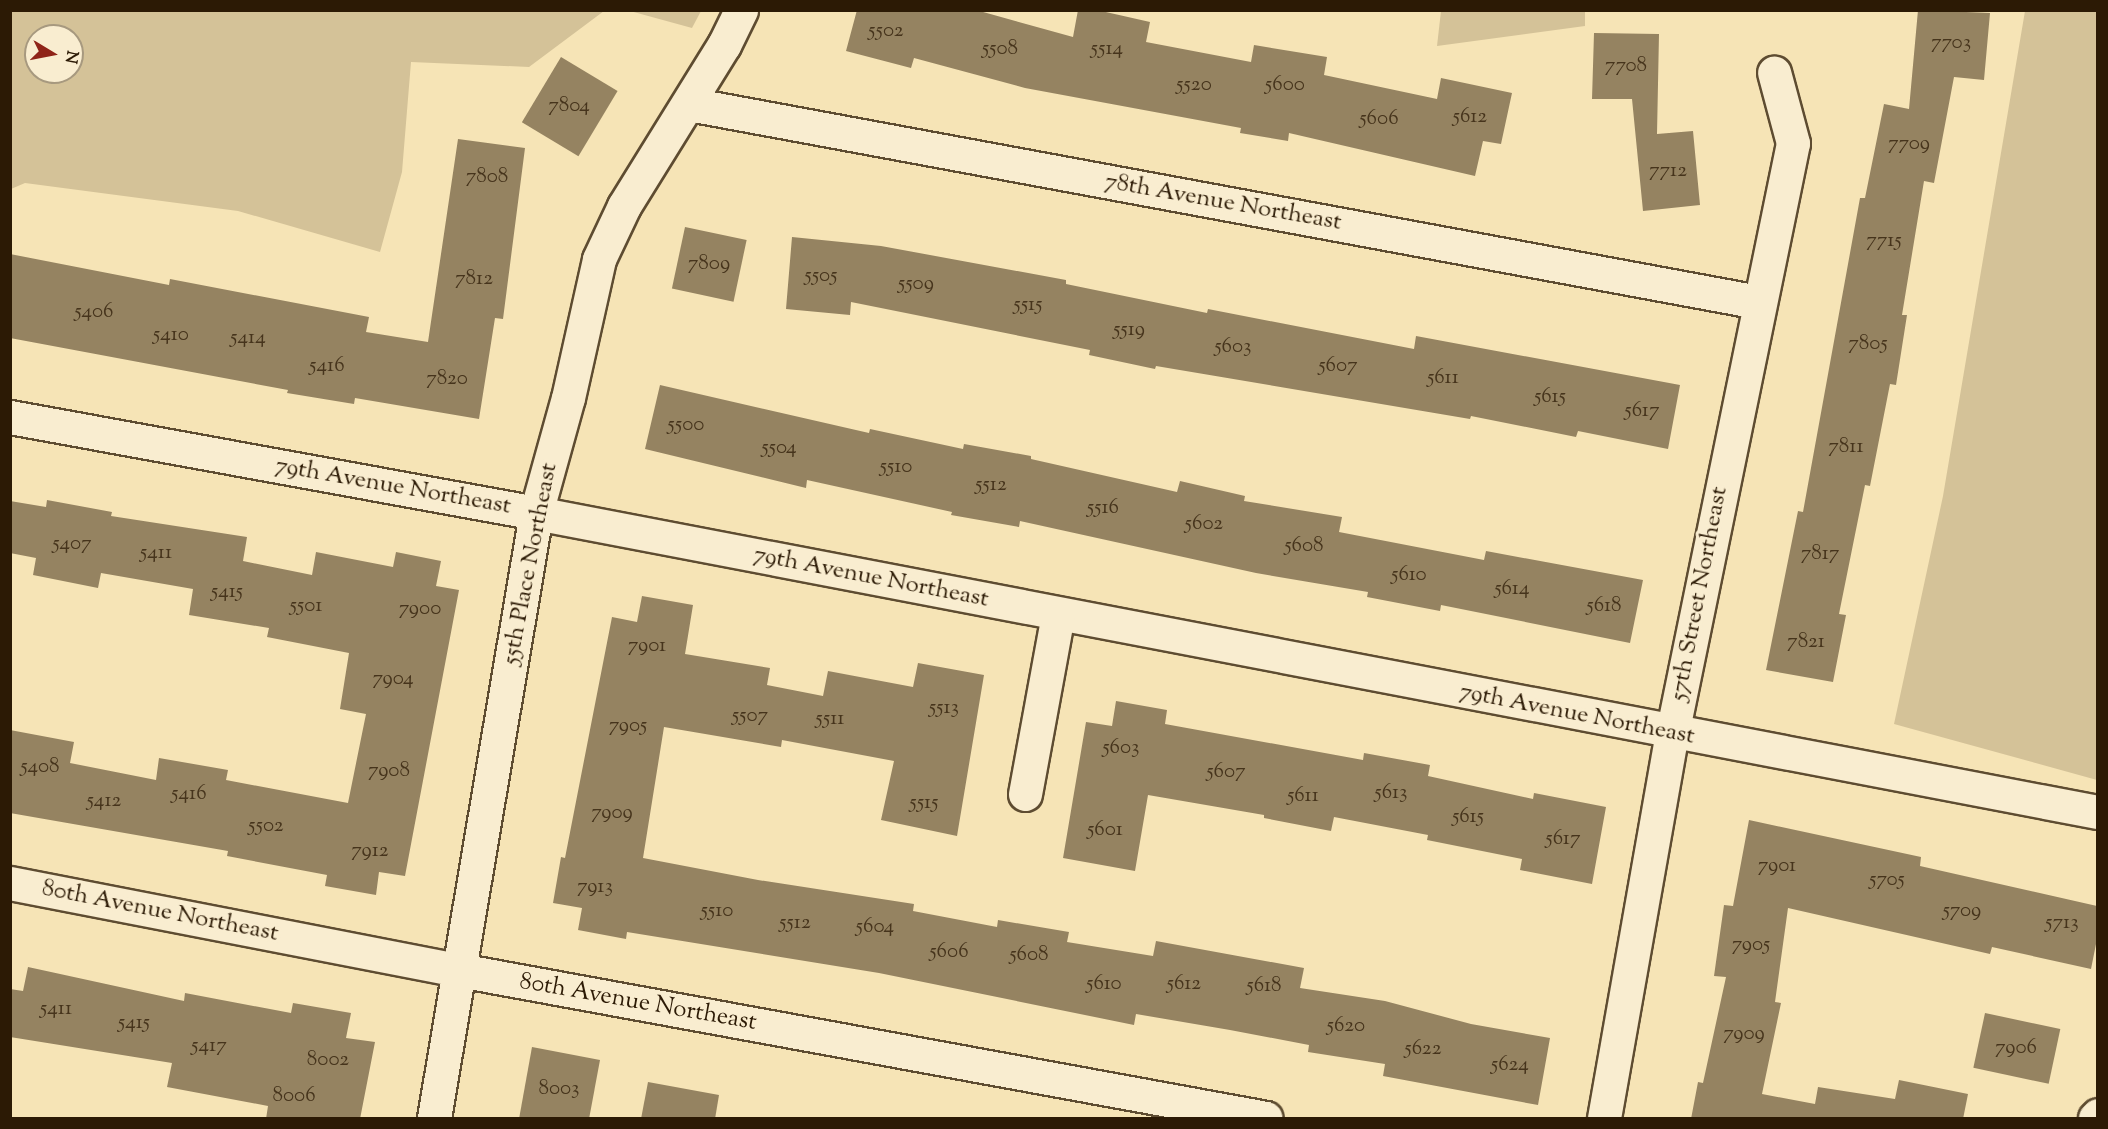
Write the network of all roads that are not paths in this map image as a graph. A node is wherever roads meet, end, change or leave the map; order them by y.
1 (741, 10) edge
2 (1774, 72) dead end
3 (689, 104) junction
4 (1758, 302) junction
5 (10, 417) edge
6 (536, 513) junction
7 (1058, 614) junction
8 (1672, 734) junction
9 (1025, 794) dead end
10 (2097, 812) edge
11 (10, 883) edge
12 (459, 970) junction
13 (2097, 1114) edge
14 (434, 1119) edge
15 (1266, 1119) edge
16 (1604, 1119) edge
17 (2095, 1119) edge

1 - 3 street, 55th Place Northeast
2 - 4 street, 57th Street Northeast
3 - 4 street, 78th Avenue Northeast
3 - 6 street, 55th Place Northeast
4 - 8 street, 57th Street Northeast
5 - 6 street, 79th Avenue Northeast
6 - 7 street, 79th Avenue Northeast
6 - 12 street, 55th Place Northeast
7 - 8 street, 79th Avenue Northeast
7 - 9 street
8 - 10 street, 79th Avenue Northeast
8 - 16 street, 57th Street Northeast
11 - 12 street, 80th Avenue Northeast
12 - 14 street, 55th Place Northeast
12 - 15 street, 80th Avenue Northeast
13 - 17 street

